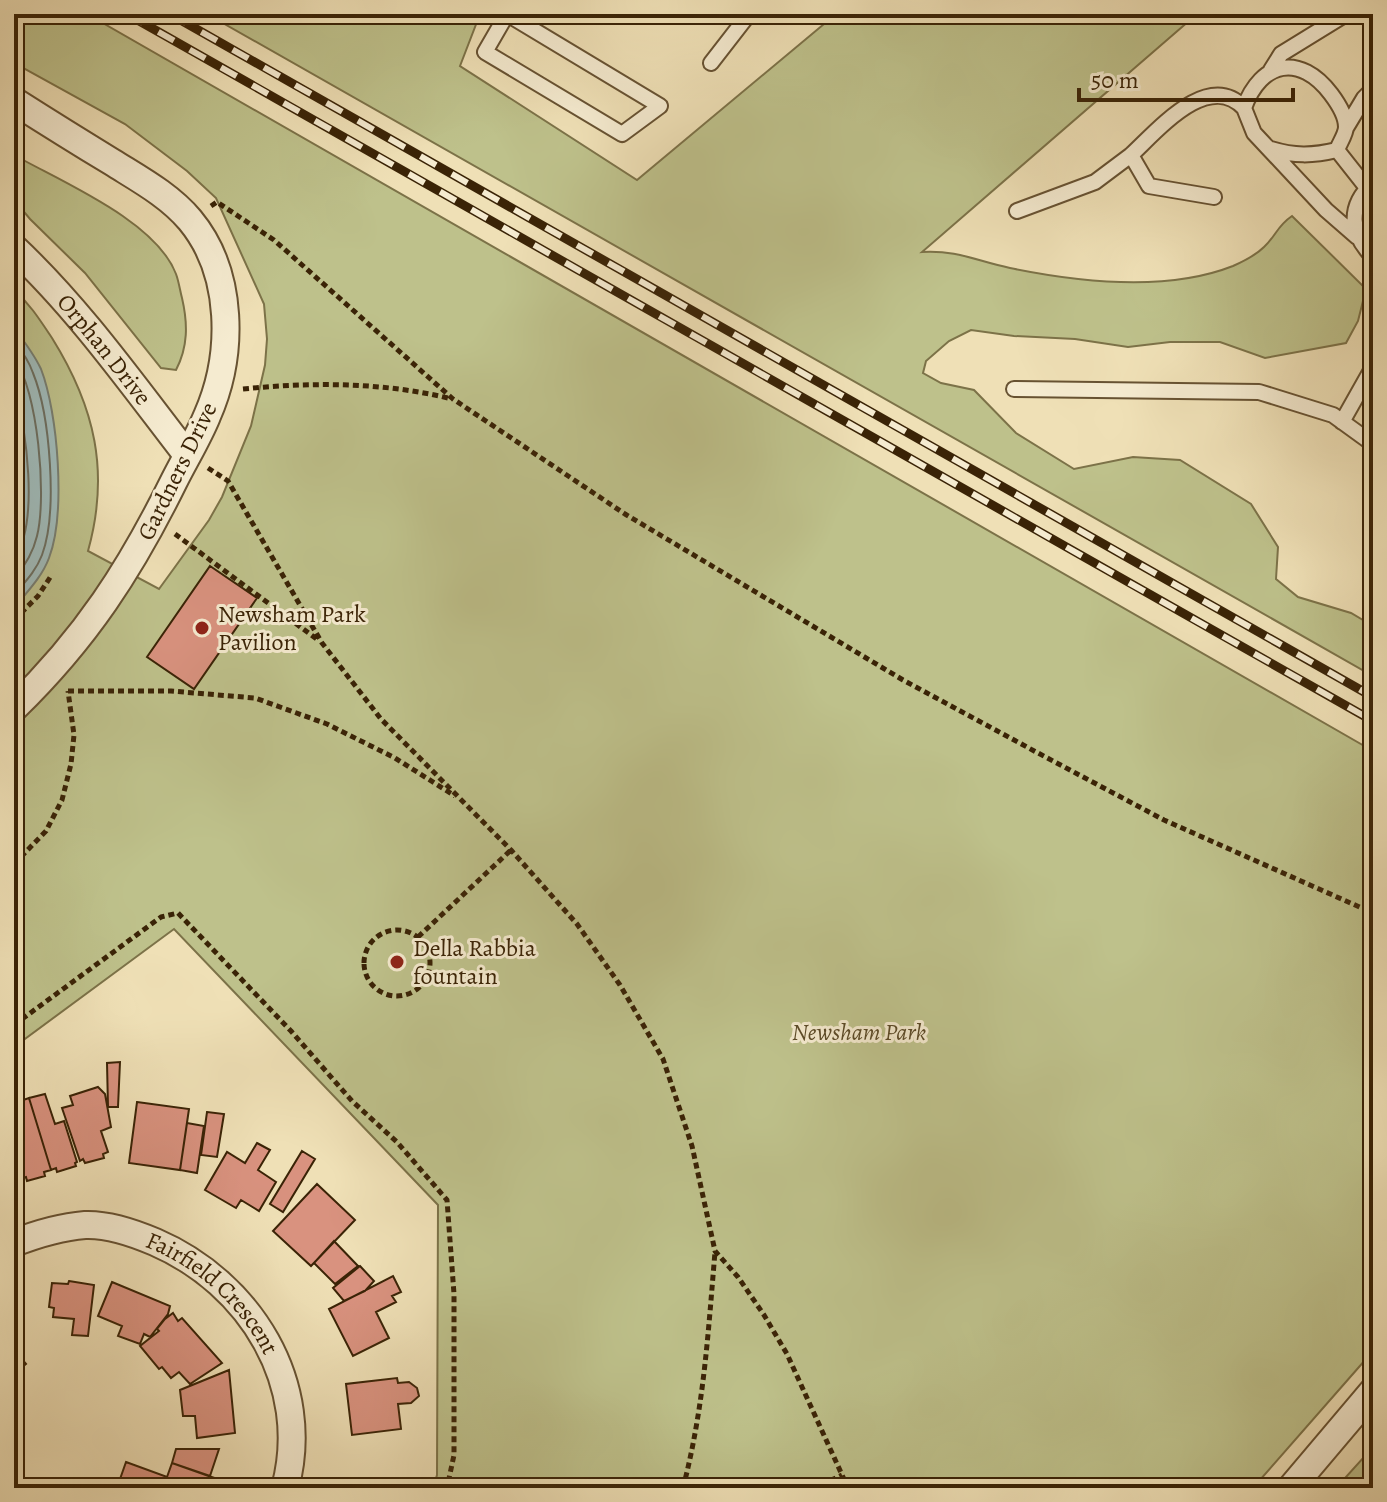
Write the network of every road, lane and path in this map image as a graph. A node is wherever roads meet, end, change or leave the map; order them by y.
1 (507, 14) edge
2 (749, 14) edge
3 (1346, 14) edge
4 (711, 63) dead end
5 (1271, 70) junction
6 (1370, 93) edge
7 (14, 101) edge
8 (1244, 108) junction
9 (1346, 128) junction
10 (1268, 148) junction
11 (1337, 150) junction
12 (1131, 155) junction
13 (1370, 185) edge
14 (1214, 197) dead end
15 (1017, 211) dead end
16 (190, 220) junction
17 (1357, 237) junction
18 (14, 248) edge
19 (1373, 257) edge
20 (1373, 367) edge
21 (1014, 389) dead end
22 (215, 392) junction
23 (453, 399) junction
24 (1342, 422) junction
25 (1373, 444) edge
26 (187, 455) junction
27 (155, 519) junction
28 (51, 576) dead end
29 (14, 620) edge
30 (322, 643) junction
31 (58, 682) junction
32 (14, 708) edge
33 (465, 803) junction
34 (511, 850) junction
35 (14, 864) edge
36 (1373, 913) edge
37 (418, 937) junction
38 (14, 1025) edge
39 (14, 1243) edge
40 (715, 1251) junction
41 (1373, 1391) edge
42 (842, 1475) junction
43 (285, 1488) edge
44 (447, 1488) edge
45 (683, 1488) edge
46 (825, 1488) edge
47 (848, 1488) edge
48 (1291, 1488) edge

1 - 1 lane
2 - 4 lane
3 - 5 lane
5 - 8 lane
5 - 9 lane
6 - 9 lane
7 - 16 street, Gardners Drive
8 - 10 lane
8 - 12 lane
9 - 11 lane
10 - 11 lane
10 - 17 lane
11 - 13 lane
12 - 14 lane
12 - 15 lane
13 - 17 lane
16 - 22 street, Gardners Drive
16 - 23 path
17 - 19 lane
18 - 26 street, Orphan Drive
20 - 24 lane
21 - 24 lane
22 - 23 path
22 - 26 street, Gardners Drive
23 - 36 path
24 - 25 lane
26 - 27 street, Gardners Drive
26 - 30 path
27 - 30 path
27 - 31 street, Gardners Drive
28 - 29 path
30 - 33 path
31 - 32 street, Gardners Drive
31 - 33 path
31 - 35 path
33 - 34 path
34 - 37 path
34 - 40 path
37 - 37 path
38 - 44 path
39 - 43 street, Fairfield Crescent
40 - 42 path
40 - 45 path
41 - 48 street
42 - 46 path
42 - 47 path

